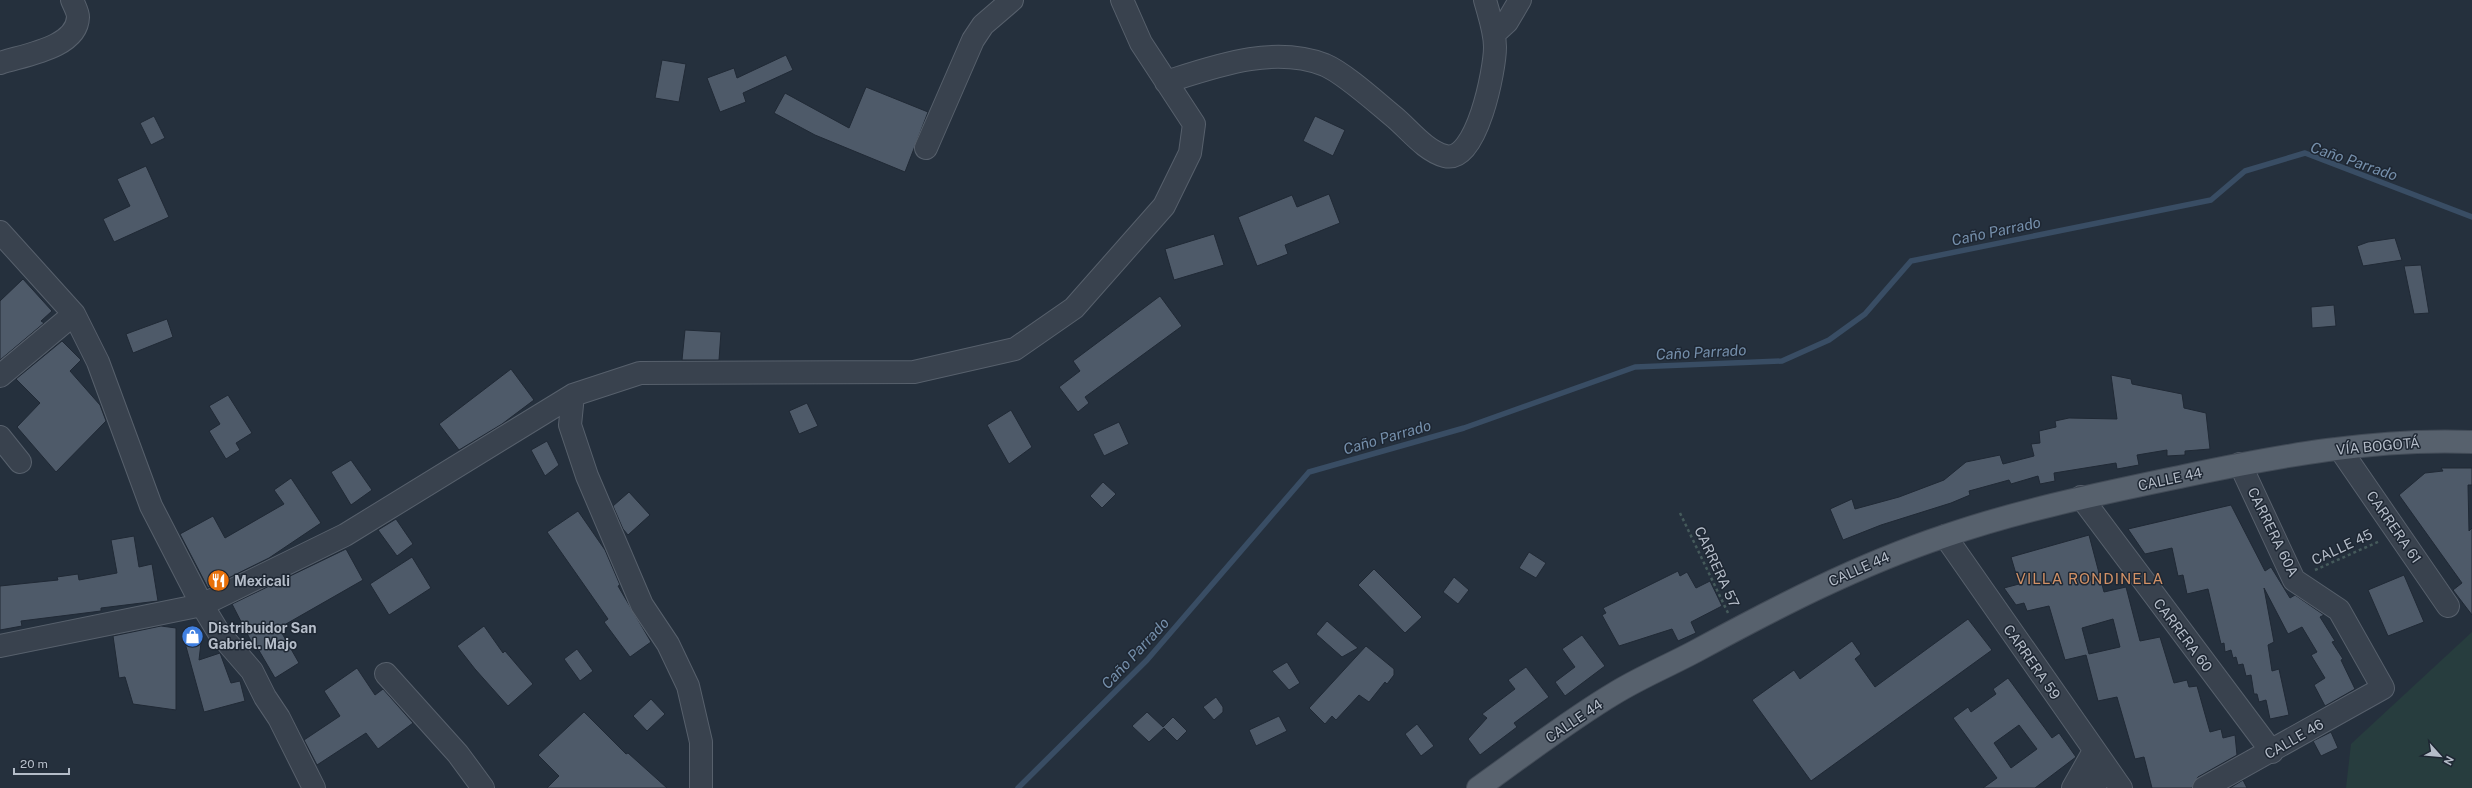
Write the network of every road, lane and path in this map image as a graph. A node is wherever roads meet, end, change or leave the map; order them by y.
1 (72, 0) edge
2 (1012, 0) edge
3 (1122, 0) edge
4 (1485, 0) edge
5 (1520, 0) edge
6 (1494, 34) junction
7 (0, 63) edge
8 (1166, 82) junction
9 (926, 148) dead end
10 (0, 232) edge
11 (74, 314) junction
12 (0, 376) edge
13 (573, 396) junction
14 (0, 437) edge
15 (2472, 442) edge
16 (2340, 449) junction
17 (2284, 457) joint
18 (20, 462) dead end
19 (2240, 464) junction
20 (2081, 497) junction
21 (1680, 513) dead end
22 (2398, 532) junction
23 (1945, 536) junction
24 (2294, 580) junction
25 (202, 605) junction
26 (2448, 606) dead end
27 (1735, 630) junction
28 (0, 646) edge
29 (386, 674) dead end
30 (2383, 688) joint
31 (2272, 752) junction
32 (2099, 759) junction
33 (311, 779) edge
34 (326, 788) edge
35 (483, 788) edge
36 (701, 788) edge
37 (1478, 788) edge
38 (2073, 788) edge
39 (2094, 788) edge
40 (2121, 788) edge
41 (2204, 788) edge

1 - 7 street
2 - 9 street
3 - 8 street
4 - 6 street
5 - 6 street
6 - 8 street
8 - 13 street
10 - 11 street
11 - 12 street
11 - 25 street
13 - 25 street
13 - 36 street
14 - 18 street
15 - 16 main road, VÍA BOGOTÁ
16 - 17 main road, VÍA BOGOTÁ
16 - 22 street, CARRERA 61
17 - 19 main road, CALLE 44
19 - 20 main road, CALLE 44
19 - 24 street, CARRERA 60A
20 - 23 main road, CALLE 44
20 - 31 street, CARRERA 60
21 - 27 path, CARRERA 57
22 - 24 path, CALLE 45
22 - 26 street, CARRERA 61
23 - 27 main road, CALLE 44
23 - 32 street, CARRERA 59
24 - 30 street, CARRERA 60A
25 - 28 street
25 - 33 street
27 - 37 main road, CALLE 44
29 - 35 street
30 - 31 street, CALLE 46
31 - 41 street, CALLE 46
32 - 38 street
32 - 39 street
32 - 40 street, CARRERA 59
33 - 34 street

